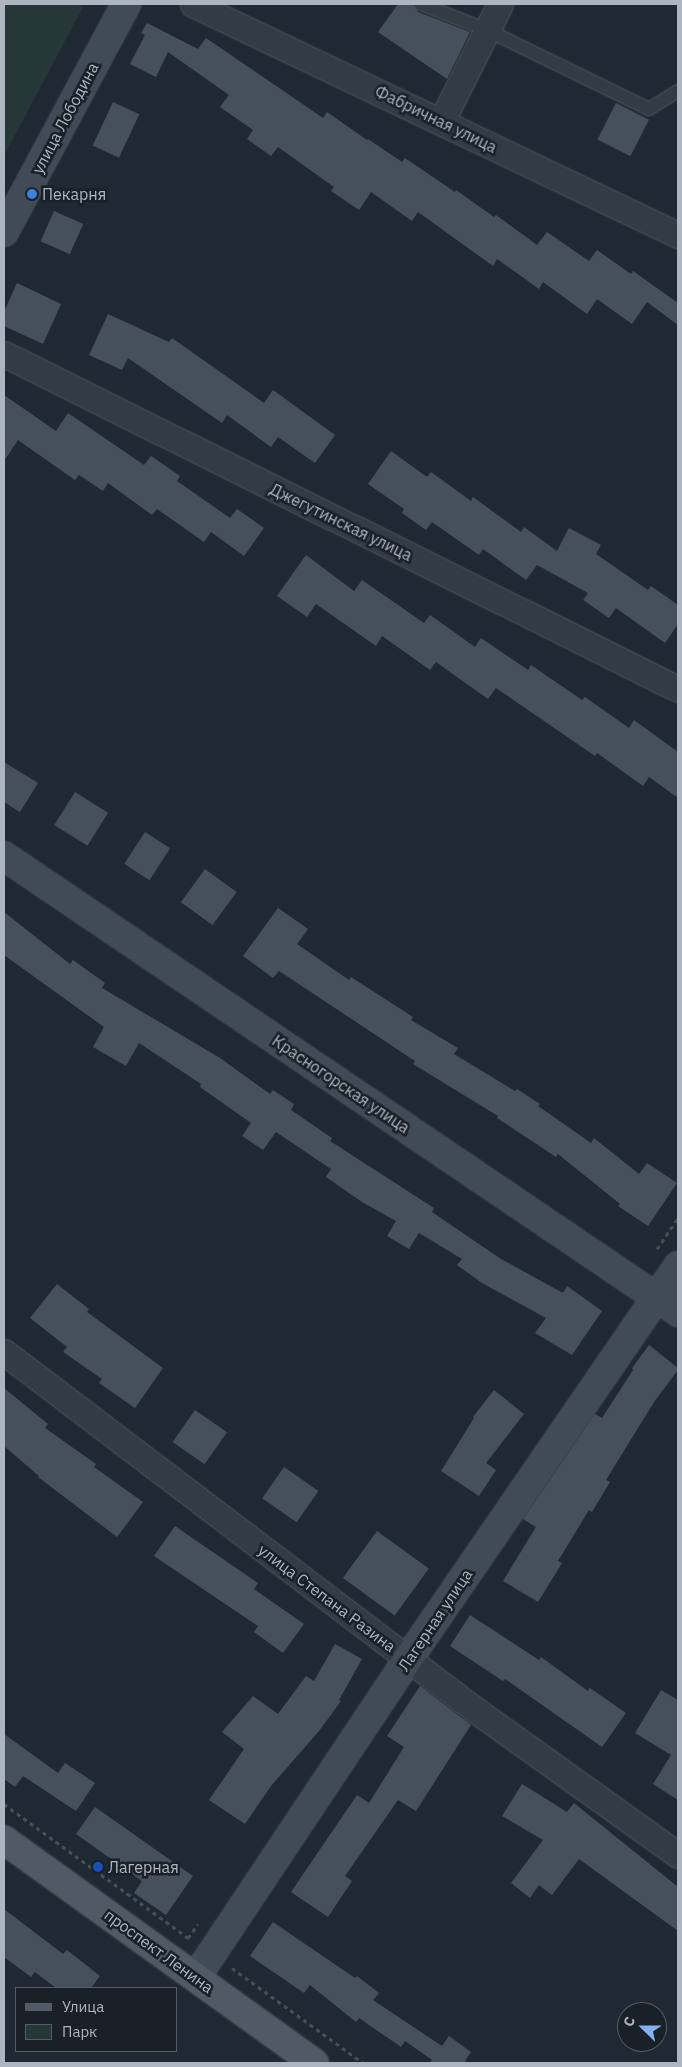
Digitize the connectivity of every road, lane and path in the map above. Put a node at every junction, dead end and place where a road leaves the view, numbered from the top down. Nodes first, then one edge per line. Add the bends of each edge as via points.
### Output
1 (126, 4) edge
2 (194, 4) edge
3 (421, 4) edge
4 (500, 4) edge
5 (487, 30) junction
6 (678, 91) edge
7 (441, 122) junction
8 (4, 232) edge
9 (678, 235) edge
10 (4, 354) edge
11 (678, 689) edge
12 (4, 856) edge
13 (678, 1266) edge
14 (668, 1305) edge
15 (4, 1352) edge
16 (408, 1659) junction
17 (4, 1804) edge
18 (4, 1840) edge
19 (678, 1856) edge
20 (188, 1938) dead end
21 (212, 1954) junction
22 (196, 1977) junction
23 (314, 2063) edge
24 (363, 2063) edge

1 - 8 street, улица Лободина
2 - 7 street, Фабричная улица
3 - 5 lane
4 - 5 street
5 - 6 lane via 649,109
5 - 7 street
7 - 9 street, Фабричная улица
10 - 11 street, Джегутинская улица
12 - 14 street, Красногорская улица
13 - 14 street, Лагерная улица
14 - 16 street, Лагерная улица
15 - 16 street, улица Степана Разина
16 - 19 street, улица Степана Разина
16 - 21 street, Лагерная улица
17 - 20 path
18 - 22 main road, проспект Ленина
21 - 22 street, Лагерная улица
21 - 24 path
22 - 23 main road, проспект Ленина

